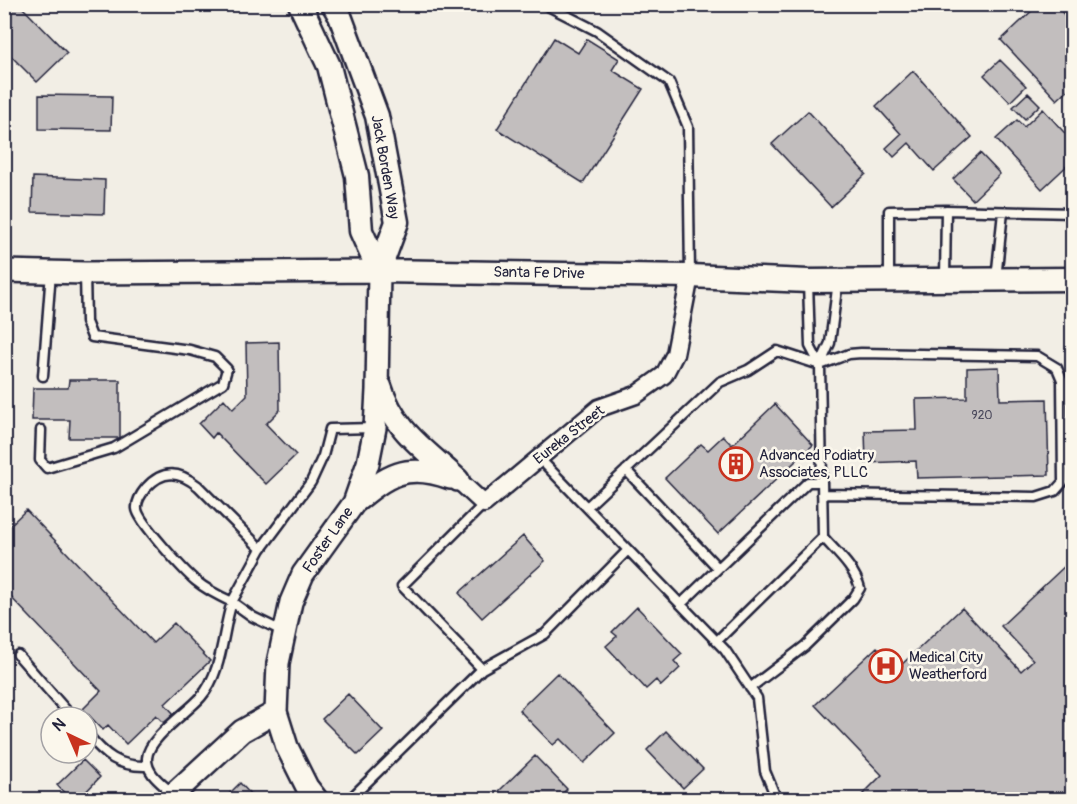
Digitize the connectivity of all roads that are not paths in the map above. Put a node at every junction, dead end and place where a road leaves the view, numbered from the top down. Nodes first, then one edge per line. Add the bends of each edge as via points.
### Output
1 (300, 4) edge
2 (333, 4) edge
3 (544, 4) edge
4 (946, 210) junction
5 (1003, 212) junction
6 (1072, 213) edge
7 (4, 271) edge
8 (379, 271) junction
9 (51, 272) junction
10 (85, 273) junction
11 (690, 276) junction
12 (996, 279) junction
13 (1072, 279) edge
14 (890, 280) junction
15 (945, 280) junction
16 (808, 281) junction
17 (838, 281) junction
18 (820, 365) junction
19 (377, 372) junction
20 (43, 376) dead end
21 (375, 428) junction
22 (41, 430) dead end
23 (539, 458) junction
24 (626, 470) junction
25 (458, 480) junction
26 (822, 482) junction
27 (822, 494) junction
28 (354, 503) junction
29 (484, 504) junction
30 (587, 507) junction
31 (823, 537) junction
32 (261, 549) junction
33 (628, 550) junction
34 (718, 568) junction
35 (232, 602) junction
36 (681, 604) junction
37 (285, 632) junction
38 (717, 641) junction
39 (18, 655) dead end
40 (482, 669) junction
41 (750, 688) junction
42 (62, 705) edge
43 (276, 712) junction
44 (99, 747) edge
45 (147, 766) junction
46 (170, 797) edge
47 (317, 800) edge
48 (349, 800) edge
49 (777, 800) edge

1 - 8 main road, Jack Borden Way via 329,66 357,176 361,231
2 - 8 main road, Jack Borden Way via 377,116 397,222
3 - 11 lane via 597,31 669,82 688,127
4 - 5 lane
4 - 14 lane via 889,211
4 - 15 lane
5 - 6 lane
5 - 12 lane
7 - 9 street, Santa Fe Drive
8 - 10 street, Santa Fe Drive
8 - 11 main road, Santa Fe Drive
8 - 19 street, Foster Lane
9 - 10 street, Santa Fe Drive
9 - 20 lane
10 - 22 lane via 86,322 92,337 190,350 215,357 227,369 223,383 114,448 47,468 40,460
11 - 16 main road, Santa Fe Drive
11 - 23 street, Eureka Street via 675,354 664,375 636,395 599,408
12 - 13 main road, Santa Fe Drive
12 - 15 main road, Santa Fe Drive
14 - 15 main road, Santa Fe Drive
14 - 17 main road, Santa Fe Drive
16 - 17 main road, Santa Fe Drive
16 - 18 lane via 810,346
17 - 18 lane via 830,343
18 - 24 lane via 777,351 720,382
18 - 26 lane
18 - 27 lane via 861,353 1037,356 1057,368 1062,380 1063,482 1055,490 1036,497
19 - 21 street, Foster Lane
19 - 25 street via 392,414 418,447
21 - 28 street, Foster Lane
21 - 32 lane via 330,429 310,482
23 - 29 street, Eureka Street
23 - 30 lane
24 - 30 lane
24 - 34 lane
25 - 28 street via 412,470 392,476
25 - 29 street
26 - 27 lane
26 - 34 lane via 808,482
27 - 31 lane
28 - 37 street, Foster Lane via 303,574 291,602
29 - 40 lane via 402,586
30 - 33 lane
31 - 38 lane
31 - 41 lane via 858,579 860,588 805,646
32 - 35 lane
32 - 35 lane via 186,477 160,475 140,495 137,510 144,523 195,580
33 - 36 lane
33 - 40 lane via 545,634
34 - 36 lane
35 - 37 lane
35 - 45 lane via 217,666 203,696 159,736 147,755
36 - 38 lane
37 - 43 street, Foster Lane via 278,663
38 - 41 lane
39 - 42 lane
40 - 48 lane
41 - 49 lane via 757,699 765,771
43 - 46 street via 242,731
43 - 47 street, Foster Lane via 287,747
44 - 45 lane via 122,764
45 - 46 lane

